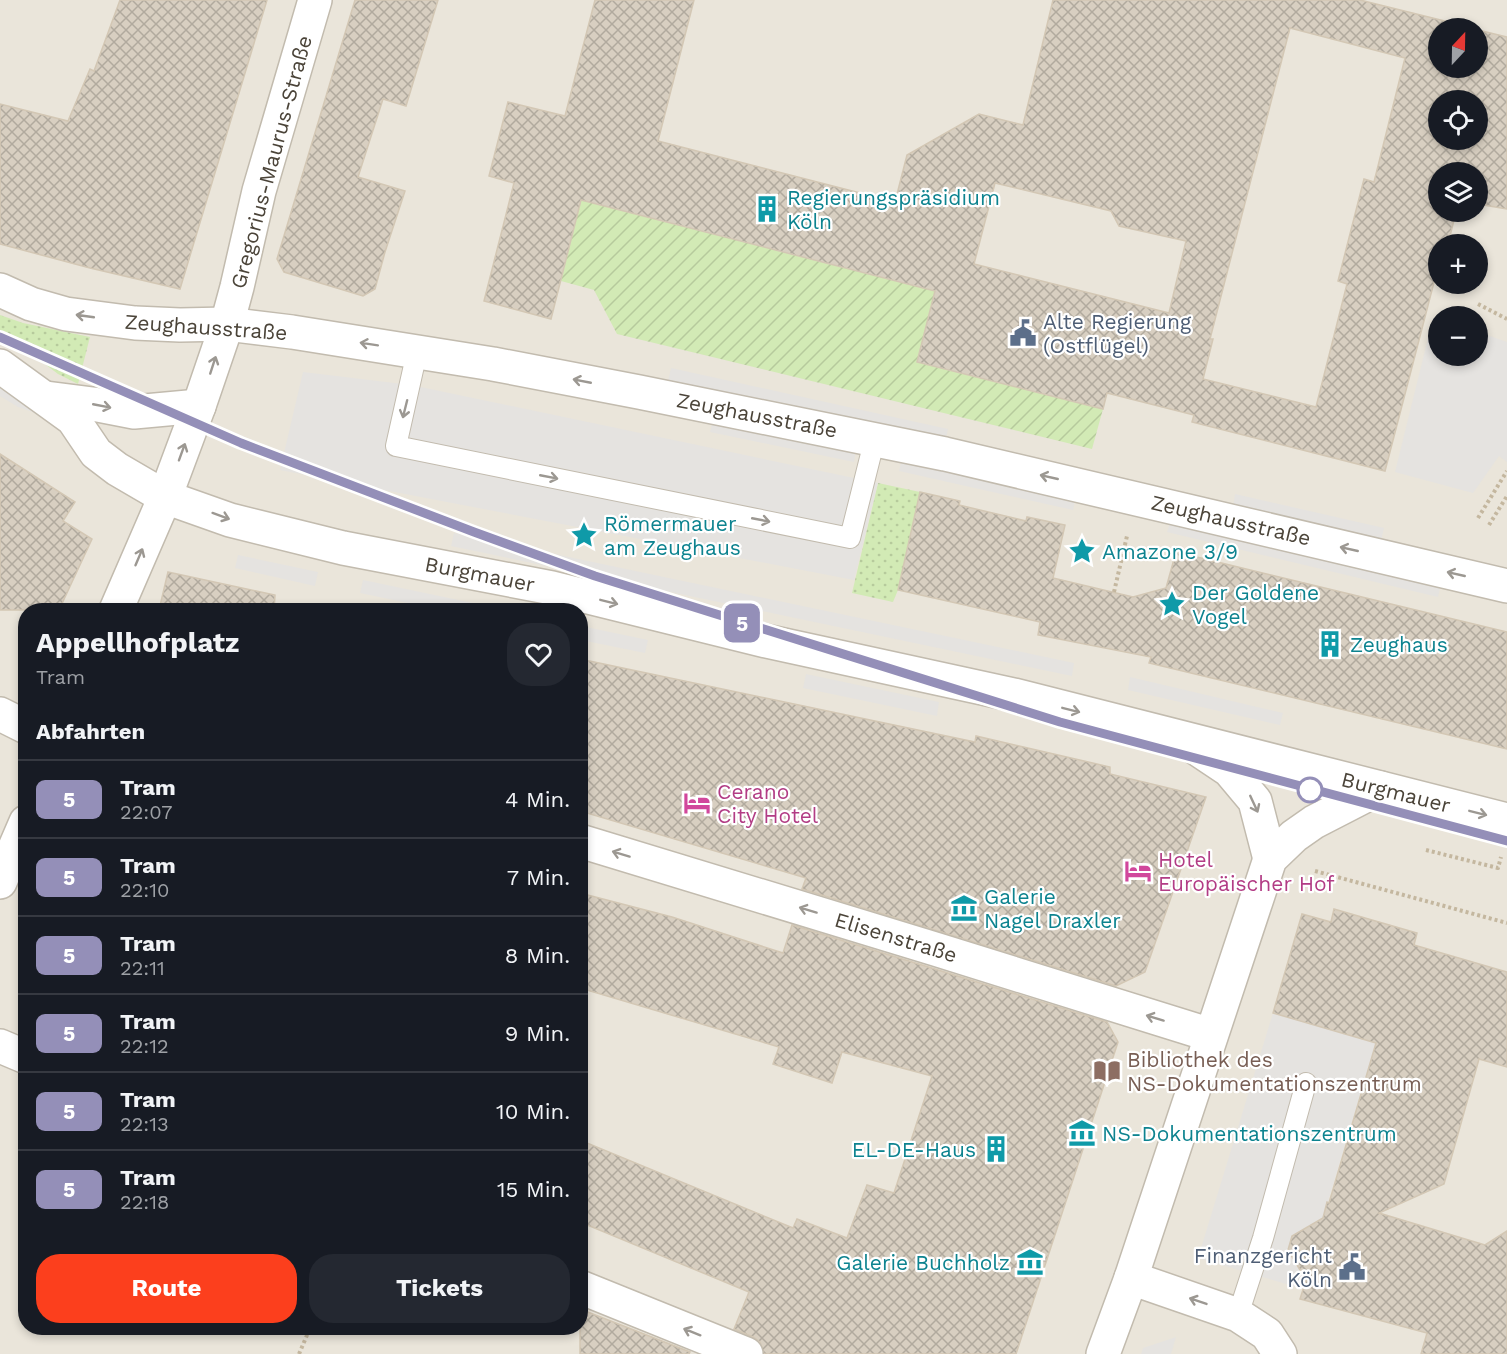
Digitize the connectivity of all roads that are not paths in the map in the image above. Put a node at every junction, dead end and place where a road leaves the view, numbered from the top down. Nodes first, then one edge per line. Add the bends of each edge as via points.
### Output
1 (315, 0) edge
2 (0, 290) edge
3 (226, 324) junction
4 (417, 352) junction
5 (0, 366) edge
6 (44, 398) junction
7 (199, 406) junction
8 (875, 438) junction
9 (165, 497) junction
10 (1507, 586) edge
11 (119, 603) edge
12 (0, 714) edge
13 (18, 723) edge
14 (1181, 737) junction
15 (1380, 788) junction
16 (1507, 820) edge
17 (18, 840) edge
18 (588, 843) edge
19 (1270, 859) junction
20 (0, 882) edge
21 (1211, 1035) junction
22 (0, 1046) edge
23 (18, 1054) edge
24 (1305, 1083) dead end
25 (1131, 1278) junction
26 (588, 1290) edge
27 (1238, 1316) junction
28 (746, 1354) edge
29 (1103, 1354) edge
30 (1280, 1354) edge

1 - 3 street, Gregorius-Maurus-Straße
3 -> 2 street, Zeughausstraße via 135,323 66,314
4 -> 3 street, Zeughausstraße
7 -> 3 street, Gregorius-Maurus-Straße
8 -> 4 street, Zeughausstraße
4 -> 8 lane via 396,446 850,538
5 - 6 street
6 -> 7 street via 134,412
6 - 9 street via 73,419 96,453
9 -> 7 street, Gregorius-Maurus-Straße
10 -> 8 street, Zeughausstraße
11 -> 9 street, Gregorius-Maurus-Straße
9 -> 14 street, Burgmauer via 230,520 343,548 552,588
12 - 13 street
14 - 15 street, Burgmauer
14 -> 19 street, Burgmauer via 1229,770 1255,801
15 -> 16 street, Burgmauer
15 - 19 street via 1314,822
17 - 20 street
21 -> 18 street, Elisenstraße
19 - 21 street
21 - 25 street
22 - 23 street
24 - 27 lane
27 -> 25 street
25 - 29 street
28 -> 26 street
27 - 30 street via 1267,1334

